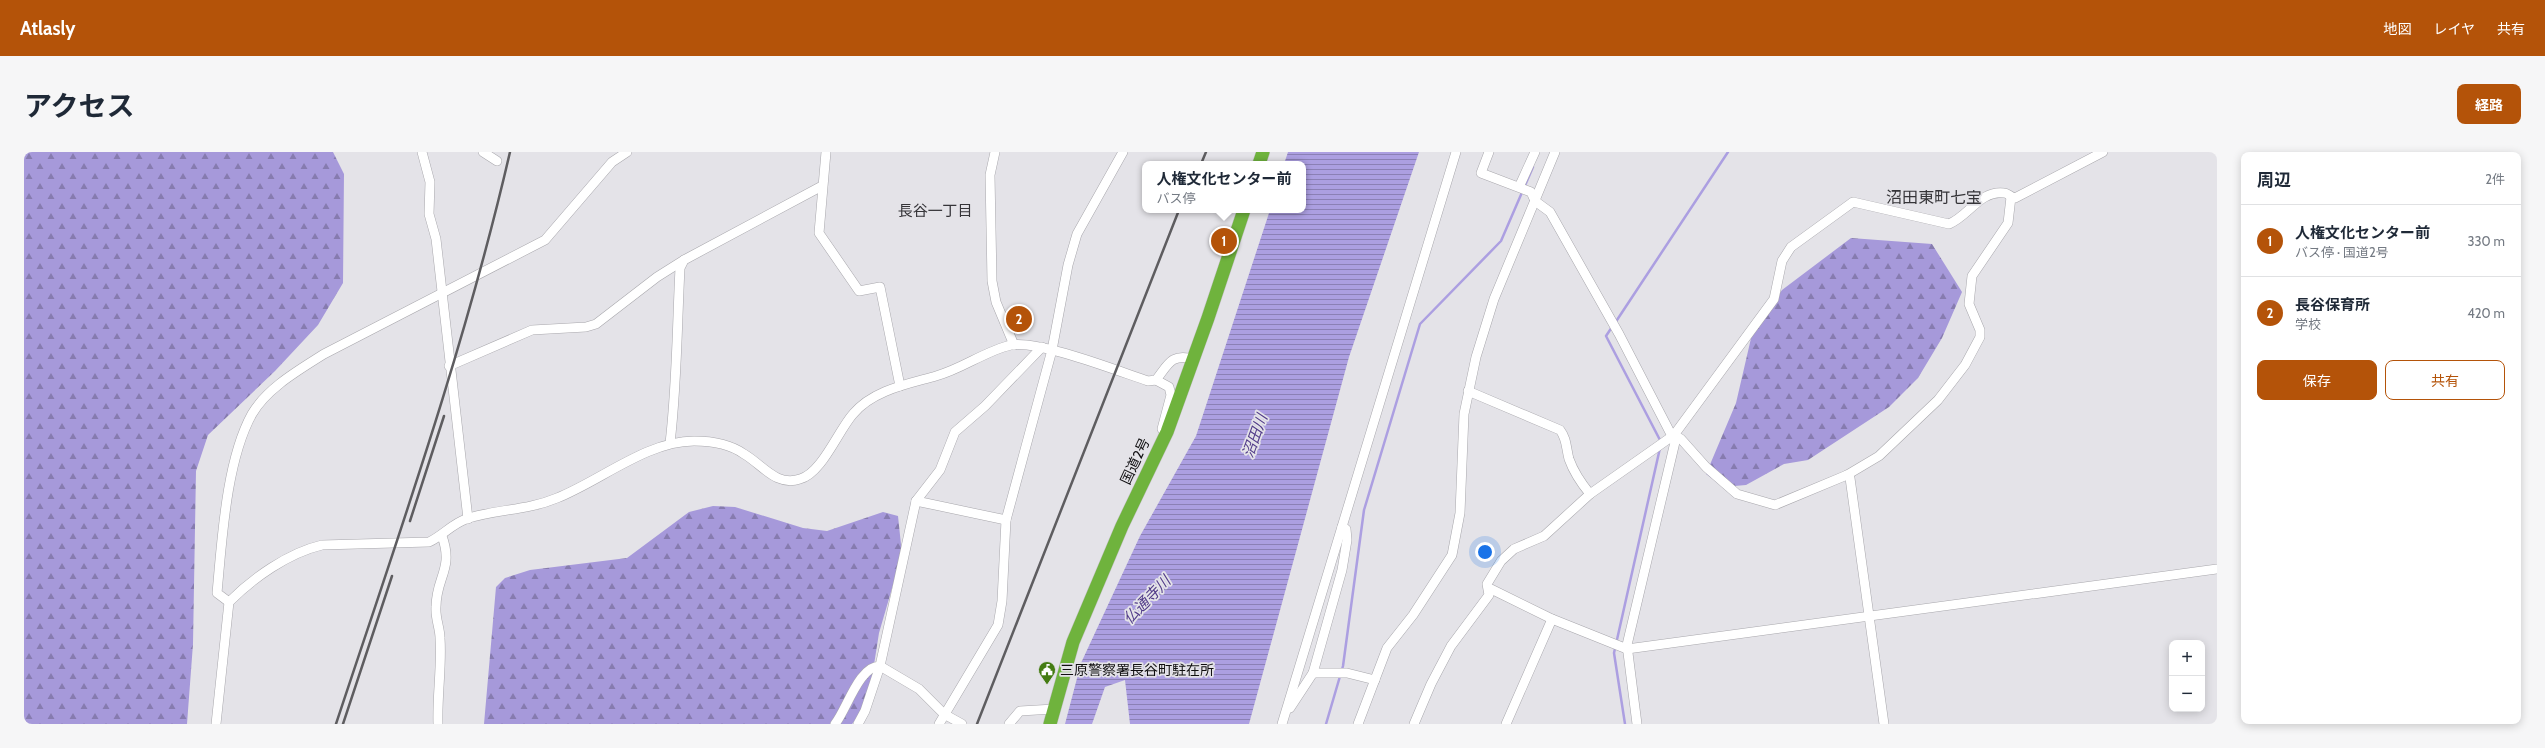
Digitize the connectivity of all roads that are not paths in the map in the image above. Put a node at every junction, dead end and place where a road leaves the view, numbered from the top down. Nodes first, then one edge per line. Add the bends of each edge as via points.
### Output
1 (422, 152) edge
2 (483, 152) edge
3 (627, 152) edge
4 (826, 152) edge
5 (995, 152) edge
6 (1123, 152) edge
7 (1456, 152) edge
8 (1489, 152) edge
9 (1535, 152) edge
10 (1555, 152) edge
11 (2103, 152) edge
12 (497, 161) dead end
13 (822, 186) junction
14 (1519, 187) junction
15 (2011, 197) junction
16 (1535, 201) junction
17 (1243, 213) edge
18 (684, 260) junction
19 (440, 294) junction
20 (1014, 345) junction
21 (1042, 347) junction
22 (1052, 350) junction
23 (1193, 359) junction
24 (449, 366) junction
25 (1156, 380) junction
26 (900, 386) junction
27 (1468, 392) junction
28 (1674, 435) junction
29 (670, 443) junction
30 (1154, 459) junction
31 (1847, 475) junction
32 (1590, 494) junction
33 (916, 501) junction
34 (468, 519) junction
35 (1006, 520) junction
36 (1342, 528) junction
37 (442, 536) junction
38 (2217, 569) edge
39 (1489, 588) junction
40 (229, 602) junction
41 (1870, 617) junction
42 (1552, 619) junction
43 (1625, 649) junction
44 (880, 666) junction
45 (1312, 673) junction
46 (1375, 680) junction
47 (1054, 709) junction
48 (1287, 709) junction
49 (944, 714) junction
50 (216, 724) edge
51 (438, 724) edge
52 (835, 724) edge
53 (858, 724) edge
54 (939, 724) edge
55 (962, 724) edge
56 (1009, 724) edge
57 (1050, 724) edge
58 (1282, 724) edge
59 (1358, 724) edge
60 (1414, 724) edge
61 (1506, 724) edge
62 (1637, 724) edge
63 (1884, 724) edge

1 - 19 street via 430,182 429,214 436,238
2 - 12 street
3 - 19 street via 612,162 545,240
4 - 13 street
5 - 20 street via 990,175 992,281 996,302
6 - 22 street via 1077,234 1068,265
7 - 36 street
8 - 14 street via 1482,173
9 - 14 street
10 - 16 street
11 - 15 street via 2015,198
13 - 18 street
13 - 26 street via 819,233 859,291 880,287
14 - 16 street via 1531,192
15 - 28 street via 2006,193 1985,195 1960,219 1949,224 1854,202 1791,247 1782,261 1774,299
15 - 31 street via 2008,223 1972,276 1969,304 1980,330 1980,337 1965,365 1938,400 1879,456
16 - 27 street via 1494,299
16 - 28 street via 1550,212
17 - 23 highway, 国道2号
18 - 24 street via 657,277 596,324 586,327 532,330
18 - 29 street via 680,268 676,345 677,385
19 - 24 street
19 - 40 street via 300,369 264,399 253,414 243,434 224,527 216,593
20 - 21 street
20 - 26 street via 994,350 946,373
21 - 22 street
21 - 33 street via 985,406 955,432 940,470
22 - 25 street via 1148,381
22 - 35 street
23 - 25 street via 1182,356 1172,359
23 - 30 highway, 国道2号 via 1167,432
24 - 34 street
25 - 30 street via 1169,387 1171,395 1163,426 1150,456
26 - 29 street via 866,401 852,414 814,470 802,479 784,481 744,453 727,445 693,441
27 - 32 street via 1560,430 1565,437 1569,458 1577,477
27 - 46 street via 1464,414 1460,513 1452,555 1413,615 1387,648
28 - 31 street via 1736,494 1775,505
28 - 32 street
28 - 43 street via 1675,442
29 - 34 street via 546,503
30 - 47 highway, 国道2号 via 1073,642
31 - 41 street via 1850,478
32 - 39 street via 1544,536 1514,549 1501,561 1487,584
33 - 35 street
33 - 44 street
34 - 37 street via 456,524
35 - 49 street via 1002,601 998,625
36 - 45 street via 1346,529 1347,540 1342,570
36 - 48 street
37 - 40 street via 429,542 322,545 307,549 296,553 241,590
37 - 51 street via 448,552 437,590 435,609 440,638
38 - 41 street
39 - 42 street
39 - 60 street via 1490,595 1451,646
40 - 50 street via 225,620
41 - 43 street
41 - 63 street
42 - 43 street
42 - 61 street
43 - 62 street
44 - 49 street via 919,689
44 - 52 street via 876,666 861,677
44 - 53 street
45 - 46 street via 1347,673
45 - 48 street via 1291,707
46 - 59 street
47 - 56 street via 1020,711
47 - 57 highway, 国道2号
48 - 58 street
49 - 54 street
49 - 55 street

